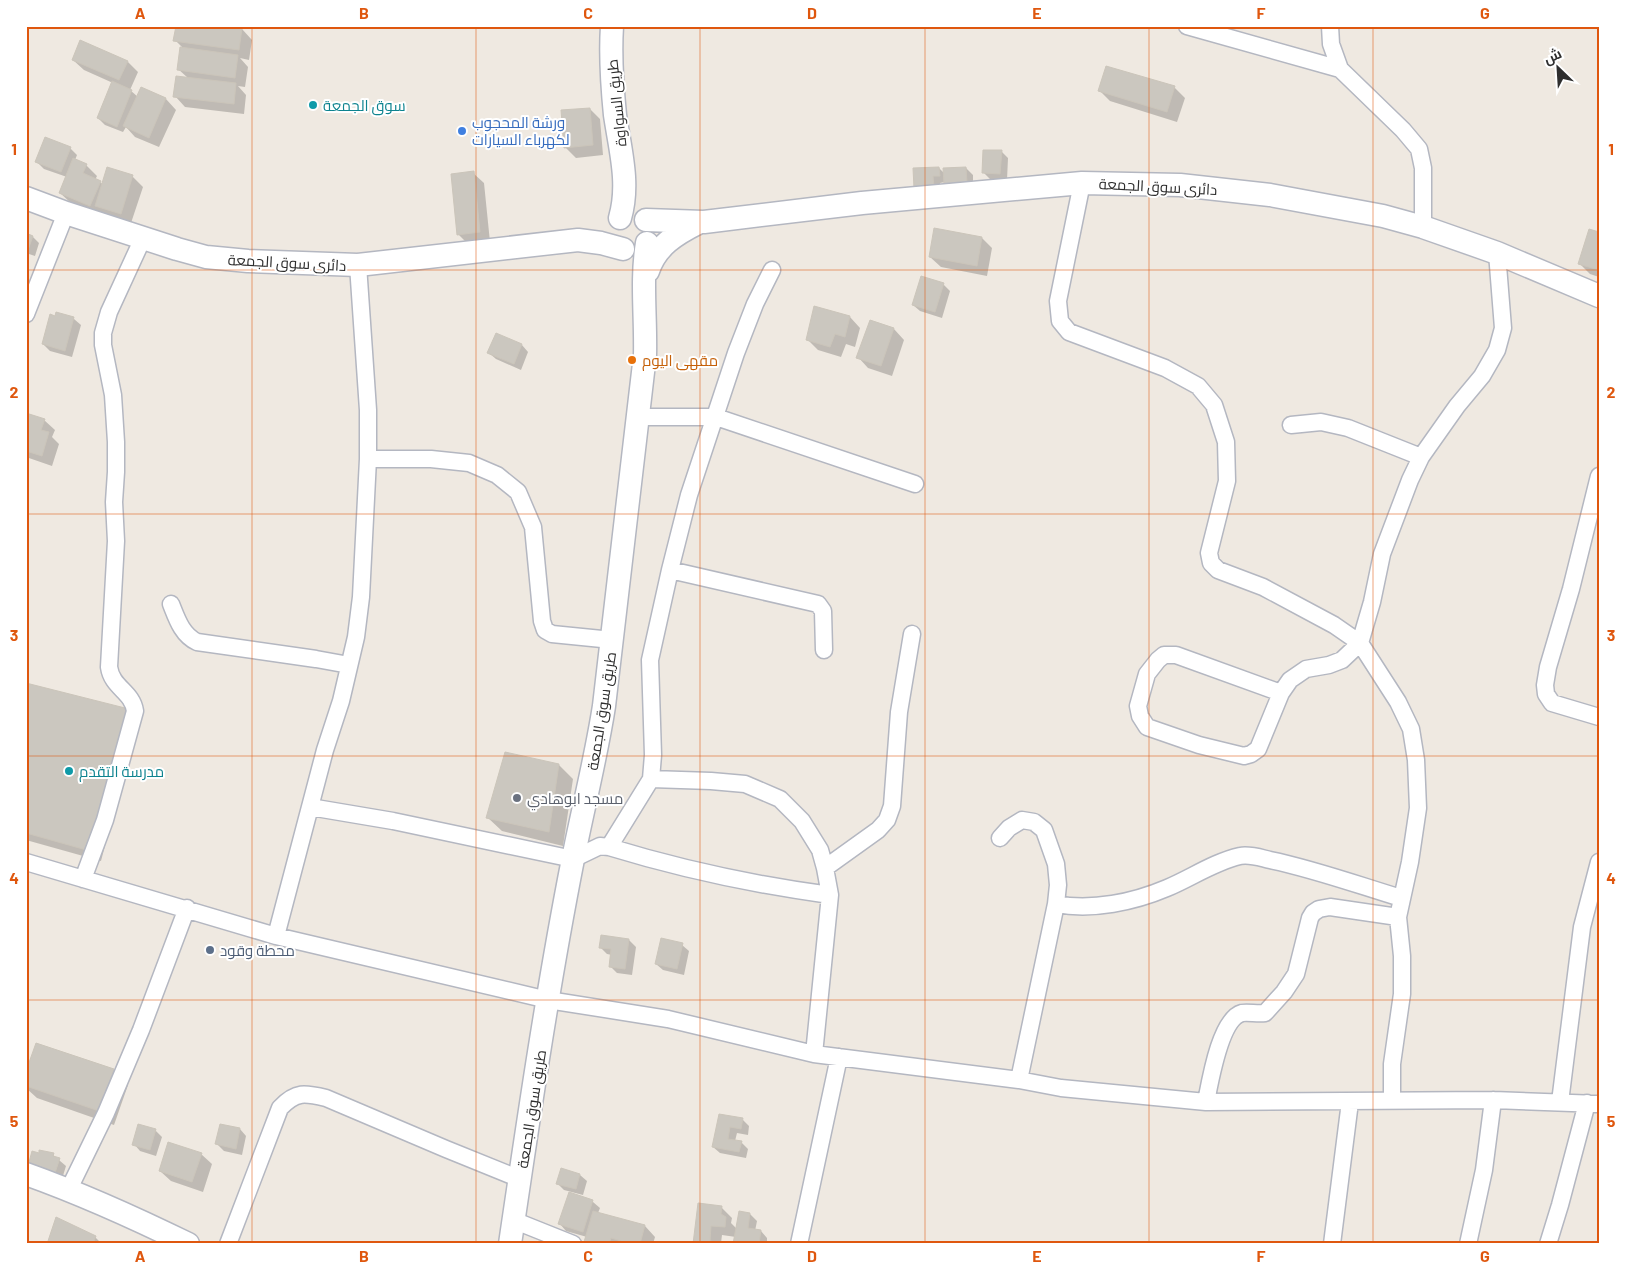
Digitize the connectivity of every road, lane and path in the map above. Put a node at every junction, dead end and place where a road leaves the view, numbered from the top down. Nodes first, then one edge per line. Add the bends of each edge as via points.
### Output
1 (612, 26) edge
2 (1187, 26) edge
3 (1330, 26) edge
4 (1340, 69) junction
5 (1082, 183) junction
6 (626, 184) junction
7 (26, 198) edge
8 (66, 213) junction
9 (694, 222) junction
10 (1423, 227) junction
11 (634, 232) junction
12 (143, 238) junction
13 (1497, 253) junction
14 (358, 265) junction
15 (772, 270) dead end
16 (644, 288) junction
17 (1599, 296) edge
18 (26, 314) edge
19 (638, 417) junction
20 (716, 418) junction
21 (1291, 425) dead end
22 (1421, 457) junction
23 (368, 459) junction
24 (1599, 476) edge
25 (915, 484) dead end
26 (670, 570) junction
27 (171, 604) dead end
28 (912, 634) dead end
29 (612, 640) junction
30 (1360, 643) junction
31 (824, 650) dead end
32 (349, 666) junction
33 (1281, 693) junction
34 (1599, 717) edge
35 (651, 779) junction
36 (310, 807) junction
37 (1000, 838) dead end
38 (609, 847) junction
39 (573, 859) junction
40 (26, 862) edge
41 (1599, 862) edge
42 (825, 868) junction
43 (83, 879) junction
44 (830, 895) junction
45 (1401, 898) junction
46 (1056, 904) junction
47 (187, 908) junction
48 (1398, 917) junction
49 (276, 936) junction
50 (548, 1000) junction
51 (814, 1054) junction
52 (839, 1057) junction
53 (1018, 1080) junction
54 (1392, 1100) junction
55 (1493, 1100) junction
56 (1206, 1102) junction
57 (1350, 1102) junction
58 (1560, 1102) junction
59 (1593, 1104) edge
60 (26, 1174) edge
61 (520, 1179) junction
62 (69, 1189) junction
63 (513, 1220) junction
64 (188, 1244) edge
65 (228, 1244) edge
66 (510, 1244) edge
67 (573, 1244) edge
68 (799, 1244) edge
69 (1332, 1244) edge
70 (1468, 1244) edge
71 (1548, 1244) edge

1 - 6 main road, طريق السواوة via 612,88
2 - 4 street
3 - 4 street via 1331,44
4 - 10 street via 1419,149 1423,168
5 - 9 main road, دائرى سوق الجمعة via 862,202
5 - 10 main road, دائرى سوق الجمعة via 1180,185 1270,195 1383,216
5 - 30 street via 1058,301 1060,321 1069,332 1165,368 1198,386 1214,405 1226,442 1227,481 1209,553 1211,563 1218,570 1263,587 1334,625
6 - 9 main road via 657,212
6 - 11 main road, طريق السواوة via 624,200
7 - 8 main road, دائرى سوق الجمعة
8 - 12 main road, دائرى سوق الجمعة
8 - 18 street
9 - 11 main road, دائرى سوق الجمعة
9 - 16 main road via 662,247 649,268
10 - 13 main road, دائرى سوق الجمعة
11 - 14 main road, دائرى سوق الجمعة
11 - 16 main road
12 - 14 main road, دائرى سوق الجمعة via 206,257
12 - 43 street via 103,333 113,395 116,442 116,540 109,666 112,679 130,698 135,711 104,820
13 - 17 main road, دائرى سوق الجمعة
13 - 22 street via 1502,328 1498,350
14 - 23 street via 368,410
15 - 20 street via 749,320
16 - 19 main road, طريق سوق الجمعة via 645,355
19 - 20 street
19 - 29 main road, طريق سوق الجمعة
20 - 25 street
20 - 26 street via 689,495
21 - 22 street via 1321,422 1348,428
22 - 30 street via 1382,554
23 - 29 street via 469,463 497,475 518,492 533,527 545,630 552,634
23 - 32 street via 361,597
24 - 34 street via 1545,685 1552,703
26 - 31 street via 818,604 824,611
26 - 35 street via 650,660
27 - 32 street via 182,629 197,642
28 - 42 street via 899,712 890,813 878,830
29 - 39 main road, طريق سوق الجمعة via 597,747
30 - 33 street via 1342,660 1306,669 1290,680
30 - 45 street via 1398,702 1411,729 1416,760 1418,808
32 - 36 street
33 - 33 street via 1176,655 1164,655 1147,674 1138,706 1147,726 1199,745 1244,756 1258,749
35 - 38 street
35 - 42 street via 745,784 780,799 802,821 820,850
36 - 39 street
36 - 49 street
37 - 46 street via 1022,820 1034,822 1044,830 1056,864
38 - 39 street via 600,846
38 - 44 street via 684,867
39 - 50 main road, طريق سوق الجمعة
40 - 43 street
41 - 58 street via 1582,928
42 - 44 street
43 - 47 street
44 - 51 street
45 - 46 street via 1288,864 1242,856 1139,898 1089,907
45 - 48 street
46 - 53 street
47 - 49 street
47 - 62 street via 141,1030
48 - 54 street via 1402,994 1392,1064
48 - 56 street via 1330,907 1313,913 1296,974 1284,992 1265,1013 1243,1013 1235,1017 1226,1030 1213,1067
49 - 50 street
50 - 51 street via 668,1019
50 - 61 main road, طريق سوق الجمعة
51 - 52 street
52 - 53 street
52 - 68 street
53 - 56 street via 1061,1088
54 - 55 street
54 - 57 street
55 - 58 street
55 - 70 street via 1484,1170
56 - 57 street
57 - 69 street
58 - 59 street
59 - 71 street
60 - 62 main road
61 - 63 main road, طريق سوق الجمعة
61 - 65 street via 326,1098 297,1095 280,1108
62 - 64 main road
63 - 66 main road, طريق سوق الجمعة
63 - 67 street

